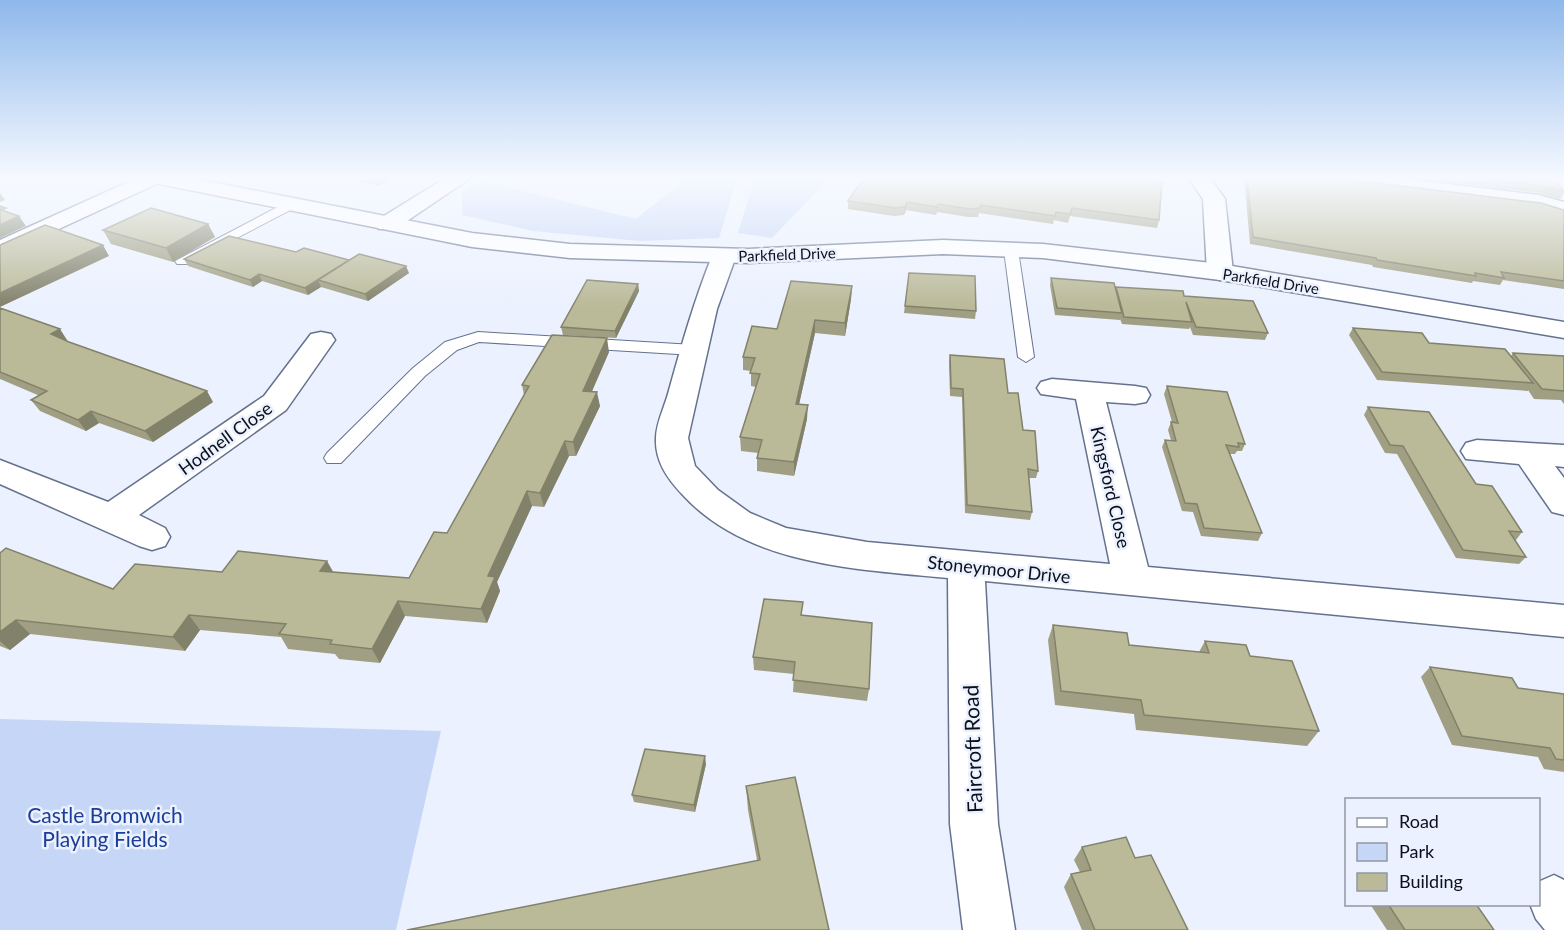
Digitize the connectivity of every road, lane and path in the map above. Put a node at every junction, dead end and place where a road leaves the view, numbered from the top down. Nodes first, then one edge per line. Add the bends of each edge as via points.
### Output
1 (62, 220) edge
2 (260, 220) edge
3 (370, 220) edge
4 (393, 220) edge
5 (1216, 220) edge
6 (387, 224) junction
7 (0, 249) edge
8 (1011, 250) junction
9 (724, 256) junction
10 (182, 261) edge
11 (1220, 272) junction
12 (1564, 330) edge
13 (321, 340) dead end
14 (694, 350) junction
15 (1026, 357) dead end
16 (1052, 388) dead end
17 (1089, 392) junction
18 (1134, 395) dead end
19 (1477, 451) dead end
20 (1529, 455) junction
21 (1564, 456) edge
22 (334, 458) dead end
23 (2, 474) edge
24 (1564, 502) edge
25 (111, 517) junction
26 (152, 537) dead end
27 (966, 567) junction
28 (1133, 582) junction
29 (1564, 621) edge
30 (989, 930) edge

1 - 7 street
2 - 10 lane
3 - 6 street, Parkfield Drive
4 - 6 street
5 - 11 street
6 - 9 street, Parkfield Drive via 472,240 570,251
8 - 9 street, Parkfield Drive via 943,247
8 - 11 street, Parkfield Drive
8 - 15 lane
9 - 14 street, Stoneymoor Drive
11 - 12 street, Parkfield Drive
13 - 25 street, Hodnell Close via 275,403
14 - 22 lane via 478,337 451,346 419,372
14 - 27 street, Stoneymoor Drive via 672,438 679,470 706,499 738,522 780,540 867,556
16 - 17 street
17 - 18 street
17 - 28 street, Kingsford Close
19 - 20 street
20 - 21 street
20 - 24 street
23 - 25 street
25 - 26 street
27 - 28 street, Stoneymoor Drive
27 - 30 street, Faircroft Road via 974,824
28 - 29 street, Stoneymoor Drive

